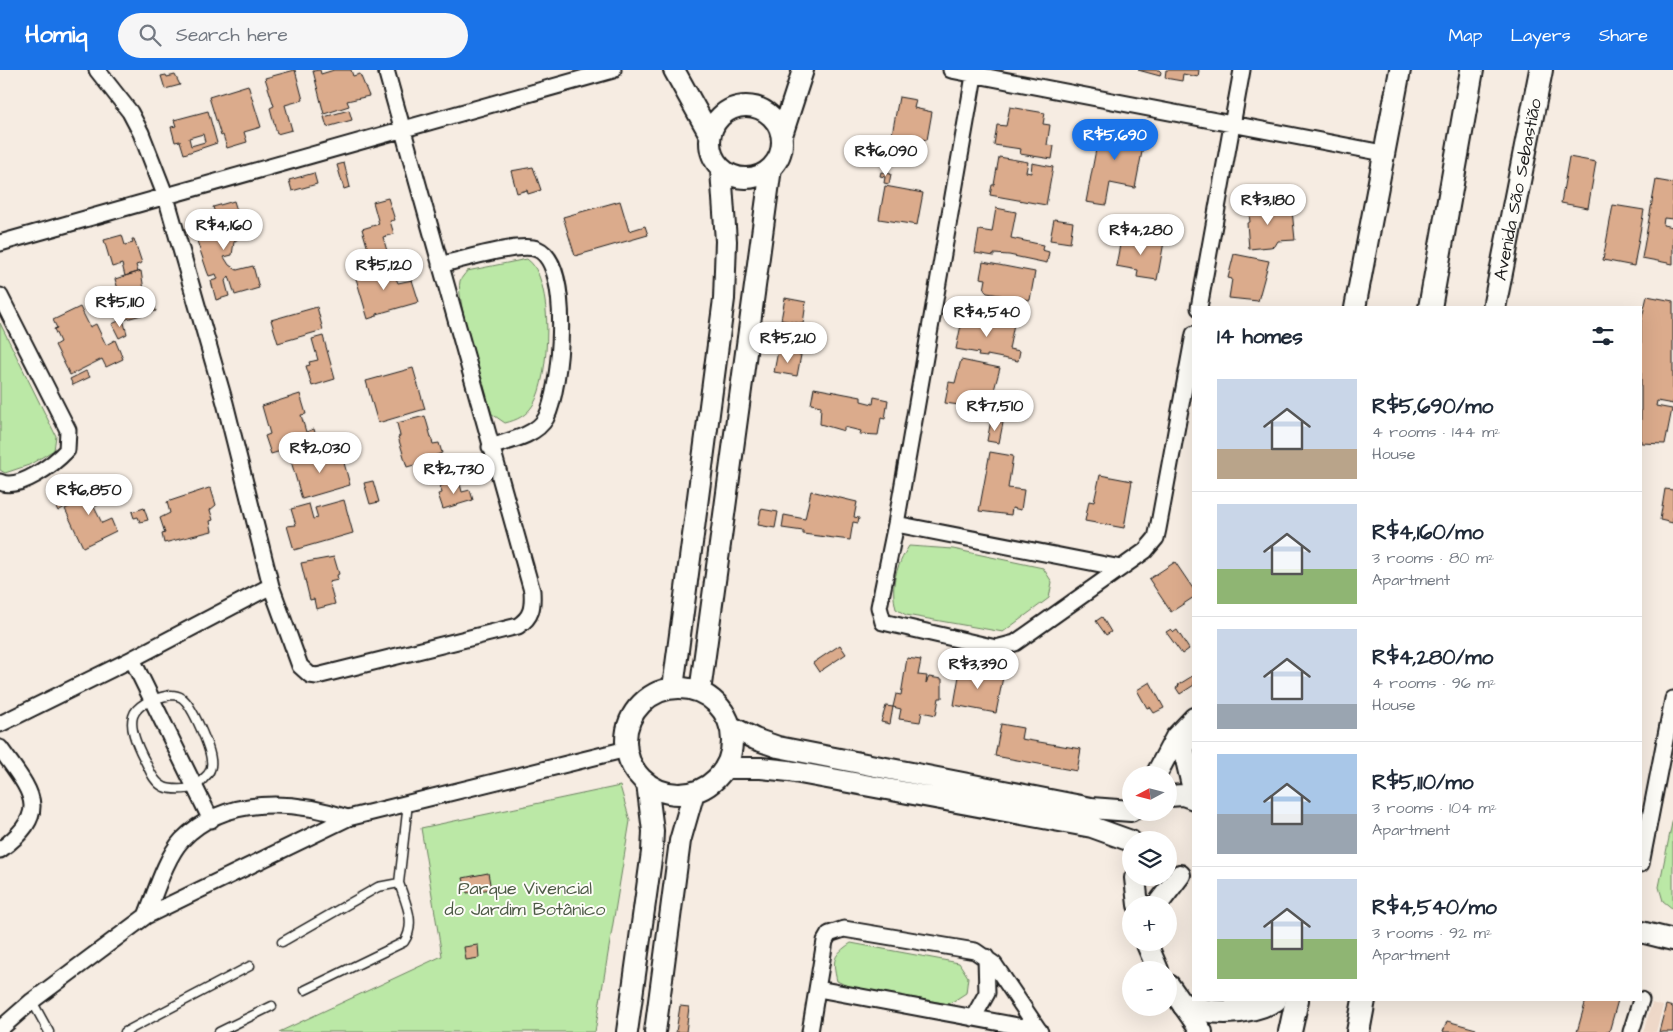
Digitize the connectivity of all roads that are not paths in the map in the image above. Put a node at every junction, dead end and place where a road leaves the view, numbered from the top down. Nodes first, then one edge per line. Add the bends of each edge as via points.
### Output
1 (97, 70) edge
2 (386, 70) edge
3 (613, 70) edge
4 (674, 70) edge
5 (803, 70) edge
6 (951, 70) edge
7 (1242, 70) edge
8 (1400, 70) edge
9 (1472, 70) edge
10 (1541, 70) edge
11 (975, 72) edge
12 (1232, 125) junction
13 (403, 129) junction
14 (710, 135) junction
15 (782, 135) junction
16 (1383, 153) junction
17 (771, 168) junction
18 (722, 170) junction
19 (166, 197) junction
20 (0, 242) edge
21 (440, 265) junction
22 (0, 296) edge
23 (1199, 306) edge
24 (1355, 306) edge
25 (1430, 306) edge
26 (1494, 306) edge
27 (1192, 345) edge
28 (490, 447) junction
29 (0, 482) edge
30 (896, 524) junction
31 (1121, 568) junction
32 (271, 586) junction
33 (132, 660) junction
34 (673, 688) junction
35 (700, 692) junction
36 (152, 698) junction
37 (1673, 699) edge
38 (1190, 722) edge
39 (0, 724) edge
40 (730, 726) junction
41 (0, 748) edge
42 (627, 749) junction
43 (1161, 766) edge
44 (725, 768) junction
45 (646, 782) junction
46 (1192, 786) edge
47 (195, 787) junction
48 (694, 792) junction
49 (1178, 796) edge
50 (1192, 798) edge
51 (408, 803) junction
52 (1122, 810) edge
53 (348, 818) junction
54 (211, 820) junction
55 (1122, 839) edge
56 (0, 850) edge
57 (1642, 859) edge
58 (1181, 873) edge
59 (399, 883) junction
60 (1164, 896) edge
61 (146, 916) junction
62 (1642, 932) edge
63 (1673, 940) edge
64 (282, 942) dead end
65 (986, 958) junction
66 (250, 966) dead end
67 (818, 988) junction
68 (305, 990) dead end
69 (1177, 996) edge
70 (32, 1001) junction
71 (1272, 1001) edge
72 (1296, 1001) edge
73 (1641, 1001) edge
74 (1366, 1002) edge
75 (1184, 1005) junction
76 (272, 1006) dead end
77 (973, 1018) junction
78 (0, 1029) edge
79 (1040, 1031) edge
80 (49, 1032) edge
81 (126, 1032) edge
82 (219, 1032) edge
83 (627, 1032) edge
84 (655, 1032) edge
85 (810, 1032) edge
86 (1202, 1032) edge
87 (1290, 1032) edge
88 (1358, 1032) edge
89 (1631, 1032) edge

1 - 19 street via 142,133
2 - 13 street
3 - 13 street
4 - 14 street
5 - 15 street
6 - 11 street
7 - 12 street
8 - 16 street
9 - 25 main road
10 - 26 main road, Avenida São Sebastião
11 - 12 street
11 - 30 street
12 - 16 street
12 - 23 street
13 - 19 street
13 - 21 street
14 - 15 street via 715,121 725,111 753,106 776,122
14 - 18 street via 714,160
15 - 17 street via 778,159
16 - 24 street
17 - 18 street via 760,176 746,179
17 - 35 street
18 - 34 street via 726,241 724,298
19 - 20 street
19 - 32 street via 225,403
21 - 28 street
21 - 28 street via 526,247 536,248 545,254 551,265 562,308 561,354 552,402 546,418 538,427
22 - 29 street via 68,430 69,440 68,450 47,468 11,485
27 - 31 street via 1156,538 1145,551
28 - 32 street via 532,591 531,613 526,621 518,626 327,675 310,675 300,666
30 - 31 street
30 - 31 street via 879,607 883,622 996,648 1015,644
32 - 33 street
33 - 36 street
33 - 39 street
34 - 35 street
34 - 42 street via 643,702 632,716 627,732
35 - 40 street via 713,700
36 - 47 street
36 - 47 lane via 171,695 181,697 188,704 212,761 209,774
36 - 47 lane via 132,717 131,730 135,741 154,778 163,787
37 - 57 street
38 - 43 street via 1176,737
38 - 46 street via 1184,752
40 - 44 street via 732,740
40 - 52 street via 778,747 1091,808
41 - 56 street via 30,790 32,808 29,823 16,839
42 - 45 street via 634,768
42 - 51 street
44 - 48 street via 712,783
44 - 55 street via 798,772 1092,827
45 - 48 street via 661,791
45 - 83 street via 653,831 652,852
47 - 54 street
48 - 84 street via 680,841
49 - 50 street
51 - 53 street
51 - 59 lane
53 - 54 street via 327,810 273,804 234,810
53 - 61 street
54 - 61 street via 193,831 176,849
58 - 60 street
59 - 64 lane via 378,887
59 - 68 lane via 410,918 404,942
61 - 70 street
62 - 63 street
65 - 67 street via 975,951 836,930 825,941
65 - 77 street via 987,993
65 - 79 street via 994,964
66 - 81 lane
67 - 77 street
67 - 85 street
69 - 75 street
70 - 78 street
70 - 80 lane
71 - 75 main road via 1248,1010 1222,1012
72 - 87 main road
73 - 89 street
74 - 88 main road
75 - 86 street
76 - 82 lane
77 - 79 street

